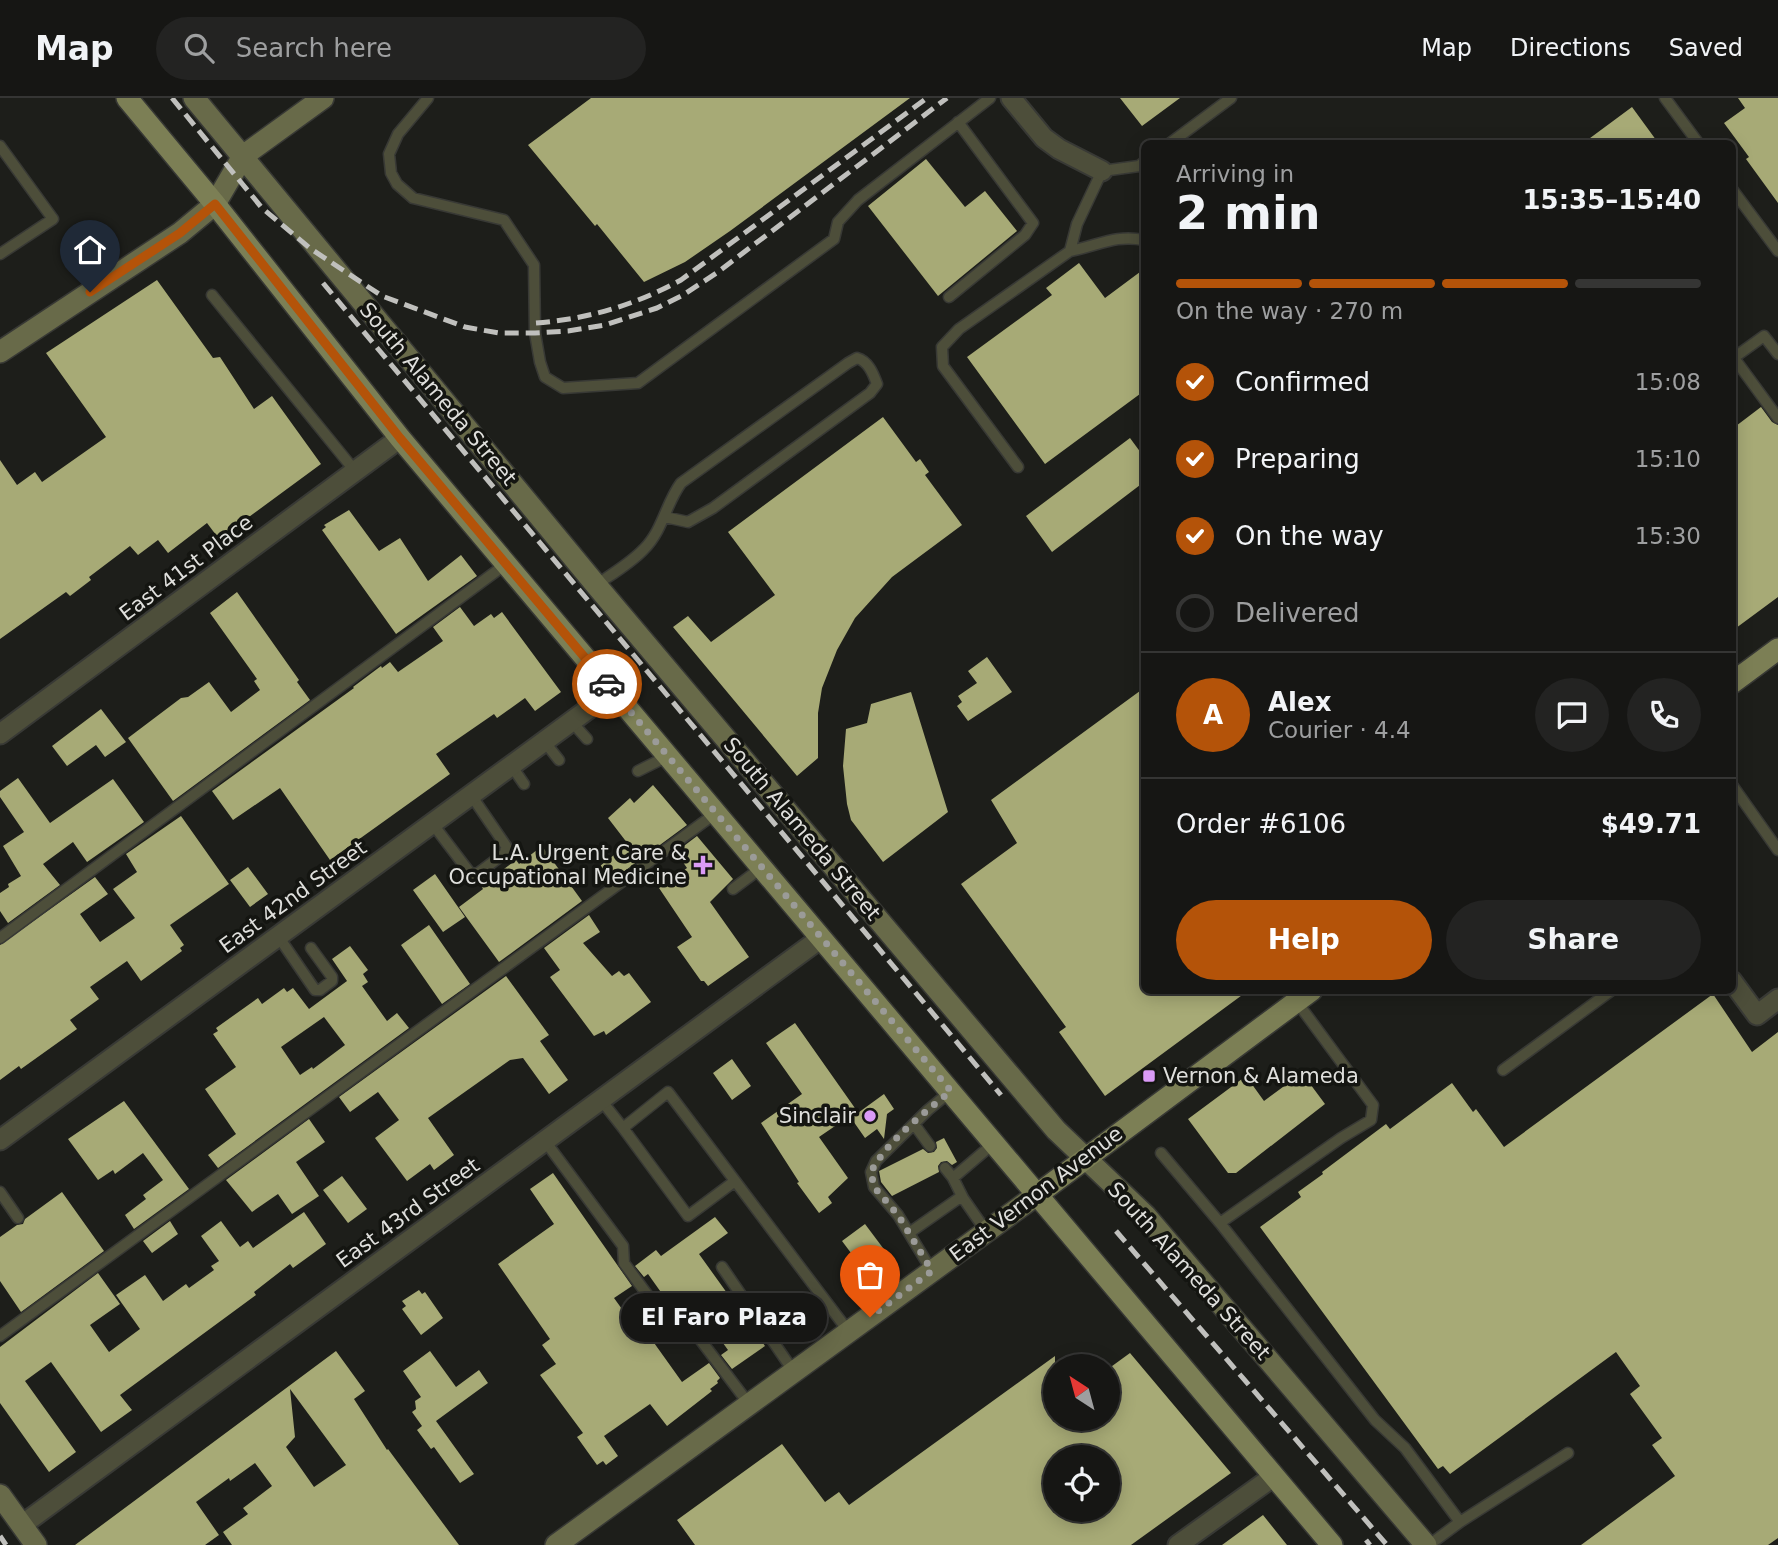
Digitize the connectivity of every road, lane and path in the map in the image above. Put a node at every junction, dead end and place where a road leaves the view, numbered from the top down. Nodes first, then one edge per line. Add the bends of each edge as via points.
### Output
1 (127, 98) edge
2 (194, 98) edge
3 (323, 98) edge
4 (428, 98) edge
5 (989, 98) edge
6 (1011, 98) edge
7 (1231, 98) edge
8 (1665, 98) edge
9 (958, 122) junction
10 (1174, 140) edge
11 (1696, 140) edge
12 (0, 146) edge
13 (243, 156) junction
14 (1141, 164) edge
15 (1102, 171) junction
16 (1736, 194) edge
17 (215, 204) junction
18 (1141, 240) edge
19 (1070, 251) junction
20 (1778, 251) edge
21 (0, 254) edge
22 (212, 295) dead end
23 (949, 297) dead end
24 (0, 352) edge
25 (1778, 354) edge
26 (1736, 357) edge
27 (1736, 363) edge
28 (1778, 418) edge
29 (400, 438) junction
30 (1018, 467) dead end
31 (355, 471) junction
32 (665, 517) junction
33 (506, 564) junction
34 (596, 585) junction
35 (1778, 649) edge
36 (1736, 680) edge
37 (613, 691) junction
38 (571, 720) junction
39 (0, 734) edge
40 (586, 739) dead end
41 (544, 741) junction
42 (668, 756) junction
43 (559, 760) dead end
44 (510, 765) junction
45 (638, 771) dead end
46 (524, 784) dead end
47 (1736, 791) edge
48 (471, 794) junction
49 (716, 813) junction
50 (432, 823) junction
51 (1778, 850) edge
52 (762, 867) junction
53 (733, 890) dead end
54 (278, 936) junction
55 (0, 938) edge
56 (821, 938) junction
57 (311, 948) dead end
58 (1736, 986) edge
59 (1607, 994) edge
60 (1305, 996) edge
61 (1778, 999) edge
62 (1503, 1070) dead end
63 (951, 1091) junction
64 (601, 1100) junction
65 (914, 1124) junction
66 (623, 1128) junction
67 (0, 1140) edge
68 (545, 1141) junction
69 (994, 1143) junction
70 (930, 1146) dead end
71 (1161, 1153) dead end
72 (1085, 1158) junction
73 (945, 1168) dead end
74 (953, 1178) junction
75 (735, 1181) junction
76 (0, 1192) edge
77 (1038, 1194) junction
78 (962, 1196) junction
79 (18, 1218) dead end
80 (1220, 1223) junction
81 (986, 1231) junction
82 (909, 1233) junction
83 (722, 1267) dead end
84 (932, 1271) junction
85 (849, 1332) junction
86 (0, 1336) edge
87 (794, 1372) junction
88 (749, 1405) junction
89 (1568, 1453) dead end
90 (1274, 1476) junction
91 (0, 1495) edge
92 (1460, 1522) junction
93 (22, 1525) junction
94 (36, 1545) edge
95 (556, 1545) edge
96 (1178, 1545) edge
97 (1332, 1545) edge
98 (1428, 1545) edge

1 - 17 main road
2 - 13 street, South Alameda Street
3 - 13 street
4 - 9 lane via 398,134 389,154 391,173 413,198 504,220 534,265 540,362 545,377 563,388 638,383 834,239 838,222 858,200
5 - 9 lane
6 - 15 street via 1044,138
7 - 10 lane
8 - 11 lane
9 - 23 lane via 1033,223 1025,235
12 - 21 lane via 52,219
13 - 17 street
13 - 34 street, South Alameda Street
14 - 15 lane
15 - 19 lane via 1077,223
16 - 20 lane
17 - 24 street via 180,233
17 - 29 main road
18 - 19 lane via 1114,238
19 - 30 lane via 959,329 942,347 943,366
22 - 31 lane
25 - 26 lane via 1764,336
27 - 28 lane
29 - 31 street, East 41st Place
29 - 33 main road
31 - 39 street, East 41st Place
32 - 32 lane via 670,497 681,483 848,363 857,358 872,371 877,384 870,393 713,509 688,522
32 - 34 lane via 645,549
33 - 37 main road
33 - 55 lane
34 - 72 street, South Alameda Street via 1056,1130
35 - 36 main road
37 - 38 street, East 42nd Street
37 - 42 main road
38 - 40 lane
38 - 41 street, East 42nd Street
41 - 43 lane
41 - 44 street, East 42nd Street
42 - 45 lane
42 - 49 main road
44 - 46 lane
44 - 48 street, East 42nd Street
47 - 51 lane
48 - 50 street, East 42nd Street
48 - 50 lane via 506,846 505,853 477,874 470,873
49 - 52 main road
49 - 86 lane
50 - 54 street, East 42nd Street
52 - 53 lane
52 - 56 main road
54 - 57 lane via 315,990 320,990 332,977
54 - 67 street, East 42nd Street
56 - 63 main road
56 - 64 street, East 43rd Street
58 - 61 street via 1757,1015
59 - 62 lane
60 - 72 main road, East Vernon Avenue
60 - 80 lane via 1373,1105 1371,1120
63 - 65 lane
63 - 69 main road
64 - 66 lane
64 - 68 street, East 43rd Street
65 - 70 lane
65 - 82 lane via 876,1161 871,1172 874,1187
66 - 75 lane via 688,1216
66 - 75 lane via 668,1092
68 - 88 lane via 623,1246 624,1263 674,1331 696,1334
68 - 93 street, East 43rd Street
69 - 74 lane
69 - 77 main road
71 - 80 lane
72 - 77 main road, East Vernon Avenue
72 - 98 street, South Alameda Street via 1148,1219
73 - 74 lane
74 - 78 lane
75 - 85 lane
76 - 79 lane
77 - 81 street, East Vernon Avenue
77 - 90 main road
78 - 81 lane
78 - 82 lane
80 - 92 lane
81 - 84 street, East Vernon Avenue
82 - 84 lane
83 - 87 lane
84 - 85 street, East Vernon Avenue
85 - 87 street, East Vernon Avenue
87 - 88 street, East Vernon Avenue
88 - 95 street, East Vernon Avenue
89 - 92 lane
90 - 96 street
90 - 97 main road
91 - 93 street
92 - 98 lane
93 - 94 street

